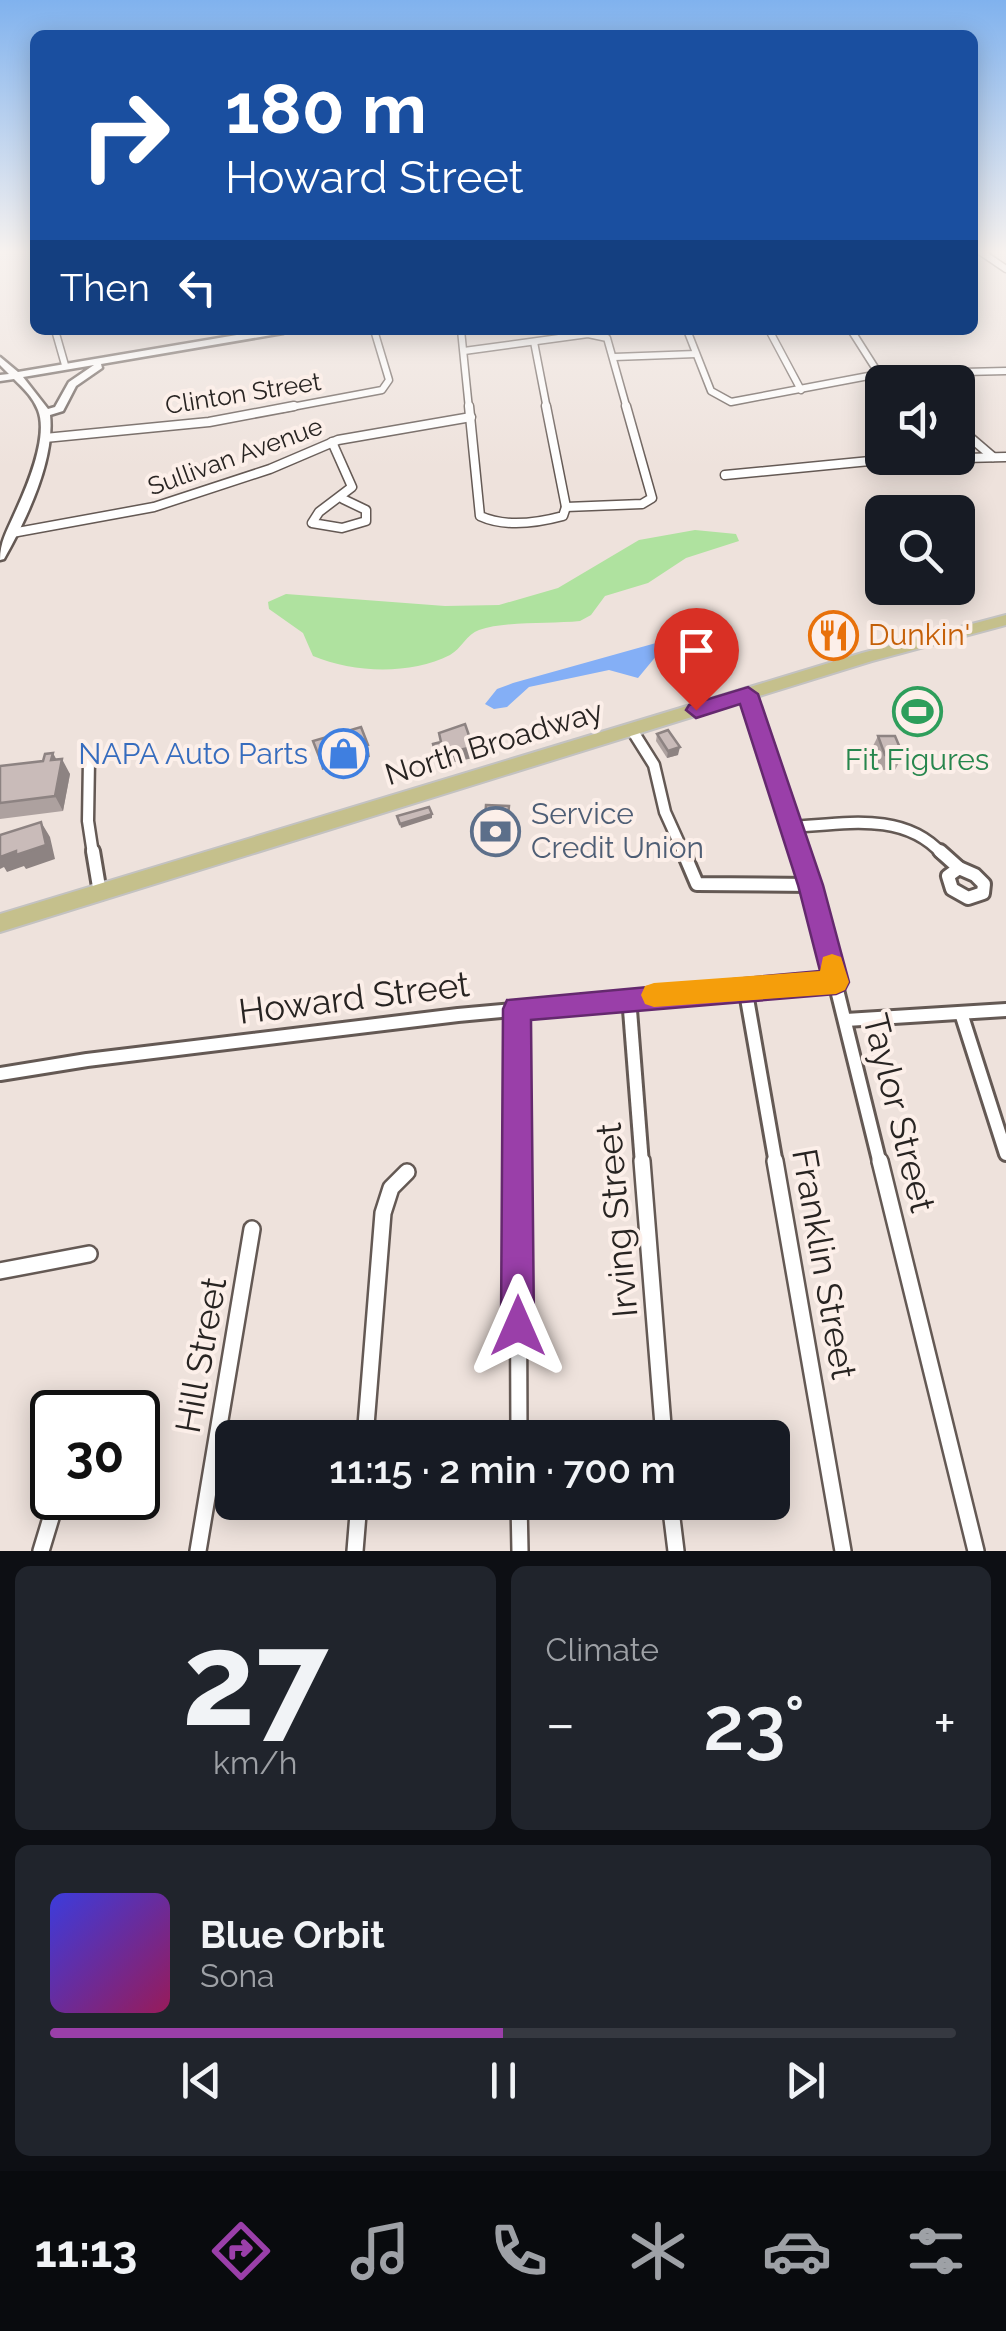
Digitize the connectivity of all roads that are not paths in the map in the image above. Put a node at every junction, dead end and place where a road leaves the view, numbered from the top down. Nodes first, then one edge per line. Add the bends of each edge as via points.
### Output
1 (57, 335) edge
2 (255, 335) edge
3 (376, 335) edge
4 (462, 335) edge
5 (566, 335) edge
6 (600, 335) edge
7 (689, 335) edge
8 (772, 335) edge
9 (854, 335) edge
10 (534, 342) junction
11 (464, 350) junction
12 (696, 354) junction
13 (614, 357) junction
14 (0, 360) edge
15 (112, 361) junction
16 (873, 365) edge
17 (66, 366) junction
18 (1002, 371) edge
19 (975, 372) edge
20 (14, 374) junction
21 (865, 377) edge
22 (0, 378) edge
23 (1006, 384) edge
24 (801, 390) junction
25 (44, 414) junction
26 (471, 417) junction
27 (44, 438) junction
28 (332, 442) junction
29 (975, 442) edge
30 (1006, 457) edge
31 (994, 458) junction
32 (725, 476) dead end
33 (343, 499) junction
34 (566, 507) junction
35 (12, 533) junction
36 (0, 556) edge
37 (1006, 620) edge
38 (748, 694) junction
39 (632, 730) junction
40 (89, 760) dead end
41 (792, 827) junction
42 (958, 868) dead end
43 (811, 885) junction
44 (100, 893) junction
45 (0, 924) edge
46 (836, 982) junction
47 (745, 987) junction
48 (629, 997) junction
49 (517, 1009) junction
50 (1006, 1010) edge
51 (961, 1013) junction
52 (846, 1020) junction
53 (0, 1074) edge
54 (1006, 1154) edge
55 (407, 1172) dead end
56 (252, 1229) dead end
57 (89, 1254) dead end
58 (0, 1271) edge
59 (367, 1420) edge
60 (519, 1420) edge
61 (663, 1420) edge
62 (50, 1520) edge
63 (359, 1520) edge
64 (519, 1520) edge
65 (672, 1520) edge
66 (41, 1551) edge
67 (198, 1551) edge
68 (356, 1551) edge
69 (520, 1551) edge
70 (676, 1551) edge
71 (843, 1551) edge
72 (976, 1551) edge

1 - 17 street
2 - 15 street
3 - 27 street, Clinton Street via 389,380 382,390 208,422
4 - 11 street
5 - 10 street
6 - 13 street
7 - 12 street
8 - 24 street
9 - 16 street
10 - 11 street
10 - 34 street
11 - 26 street
12 - 13 street
12 - 24 street via 711,391 724,400
13 - 34 street via 652,498
14 - 20 street
15 - 17 street
15 - 25 street via 77,379 60,408
17 - 20 street
18 - 19 street
18 - 23 street
20 - 22 street
20 - 25 street
21 - 24 street
25 - 27 street
26 - 28 street, Sullivan Avenue
26 - 34 street via 480,516 493,522 548,520 563,516
27 - 35 street
28 - 33 street via 352,481
28 - 35 street, Sullivan Avenue via 154,507
29 - 31 street
30 - 31 street
31 - 32 street via 880,460
33 - 33 street via 318,512 312,522 342,528 366,522 366,510
35 - 36 street
37 - 38 main road, North Broadway
38 - 39 main road, North Broadway
38 - 41 street, Taylor Street
39 - 43 street via 654,765 665,812 698,884
39 - 44 main road, North Broadway
40 - 44 street via 88,822
41 - 42 street via 894,824 933,843
41 - 43 street, Taylor Street
43 - 46 street, Taylor Street
44 - 45 main road, North Broadway
46 - 47 street, Howard Street
46 - 52 street, Taylor Street
47 - 48 street, Howard Street
47 - 71 street, Franklin Street
48 - 49 street, Howard Street
48 - 61 street, Irving Street
49 - 53 street, Howard Street via 96,1056
49 - 60 street
50 - 51 street
51 - 52 street
51 - 54 street
52 - 72 street, Taylor Street
55 - 59 street via 391,1188 384,1213
56 - 67 street, Hill Street
57 - 58 street
62 - 66 street
63 - 68 street
64 - 69 street
65 - 70 street

